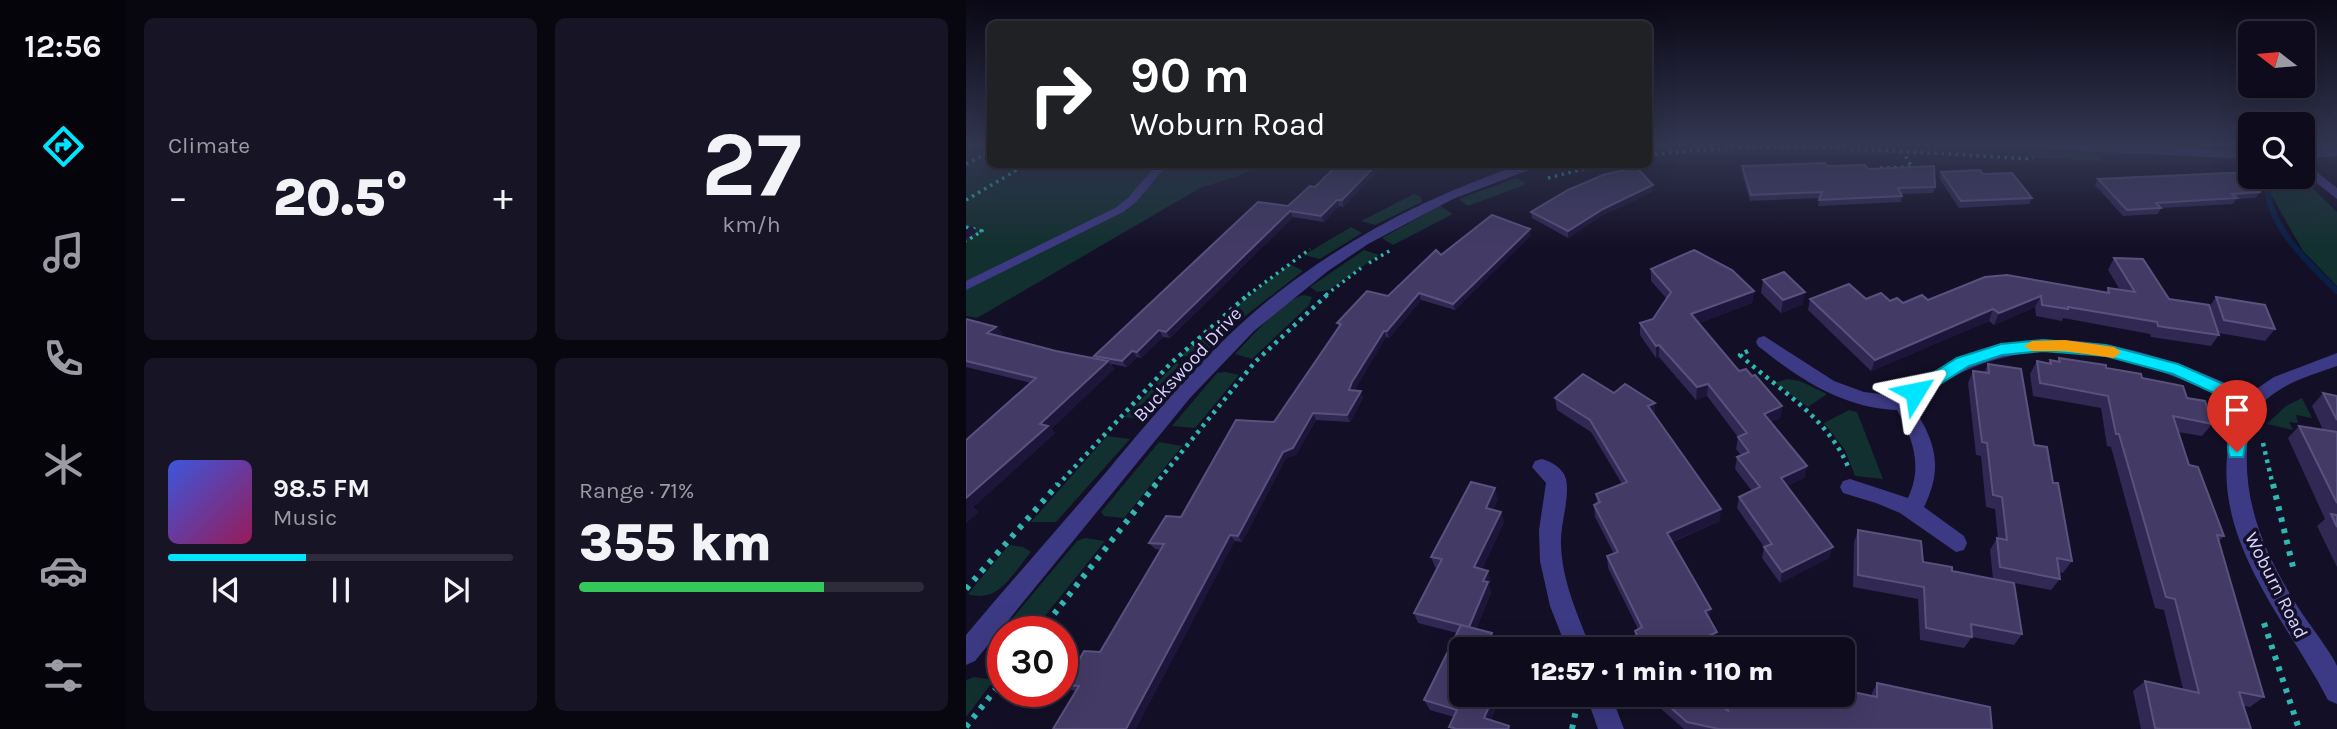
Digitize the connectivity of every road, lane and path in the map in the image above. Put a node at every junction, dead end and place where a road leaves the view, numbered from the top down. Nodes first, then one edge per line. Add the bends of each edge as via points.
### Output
1 (1002, 179) edge
2 (1150, 179) edge
3 (1513, 179) edge
4 (2319, 179) edge
5 (2337, 195) edge
6 (966, 200) edge
7 (966, 227) edge
8 (966, 241) edge
9 (1397, 247) dead end
10 (966, 286) edge
11 (1764, 342) joint
12 (2337, 359) edge
13 (1902, 403) junction
14 (2248, 410) junction
15 (1542, 467) dead end
16 (1850, 487) joint
17 (1913, 509) junction
18 (1956, 543) dead end
19 (2294, 572) dead end
20 (2282, 601) junction
21 (1052, 616) edge
22 (1574, 637) edge
23 (966, 653) edge
24 (2337, 691) edge
25 (987, 700) edge
26 (1603, 707) edge
27 (966, 727) edge
28 (1611, 729) edge
29 (2299, 729) edge

1 - 6 path
2 - 10 lane via 1119,210
3 - 23 street, Buckswood Drive via 1458,193 1385,228 1273,305 1186,391
4 - 5 street
7 - 8 path via 982,231
9 - 21 path via 1316,303 1255,362
11 - 13 street via 1818,381 1863,398
11 - 16 path via 1740,355 1798,402 1833,438 1847,463
12 - 14 street via 2271,387
13 - 14 street via 1963,362 2001,350 2043,345 2106,351 2154,362 2201,378
13 - 17 street via 1919,435 1928,469
14 - 19 path via 2261,432
14 - 20 street, Woburn Road via 2237,452 2242,512
15 - 22 street via 1556,476 1558,484 1550,528 1550,563
16 - 17 street
17 - 18 street
20 - 24 street, Woburn Road
20 - 29 path via 2262,618
25 - 27 path
26 - 28 street

